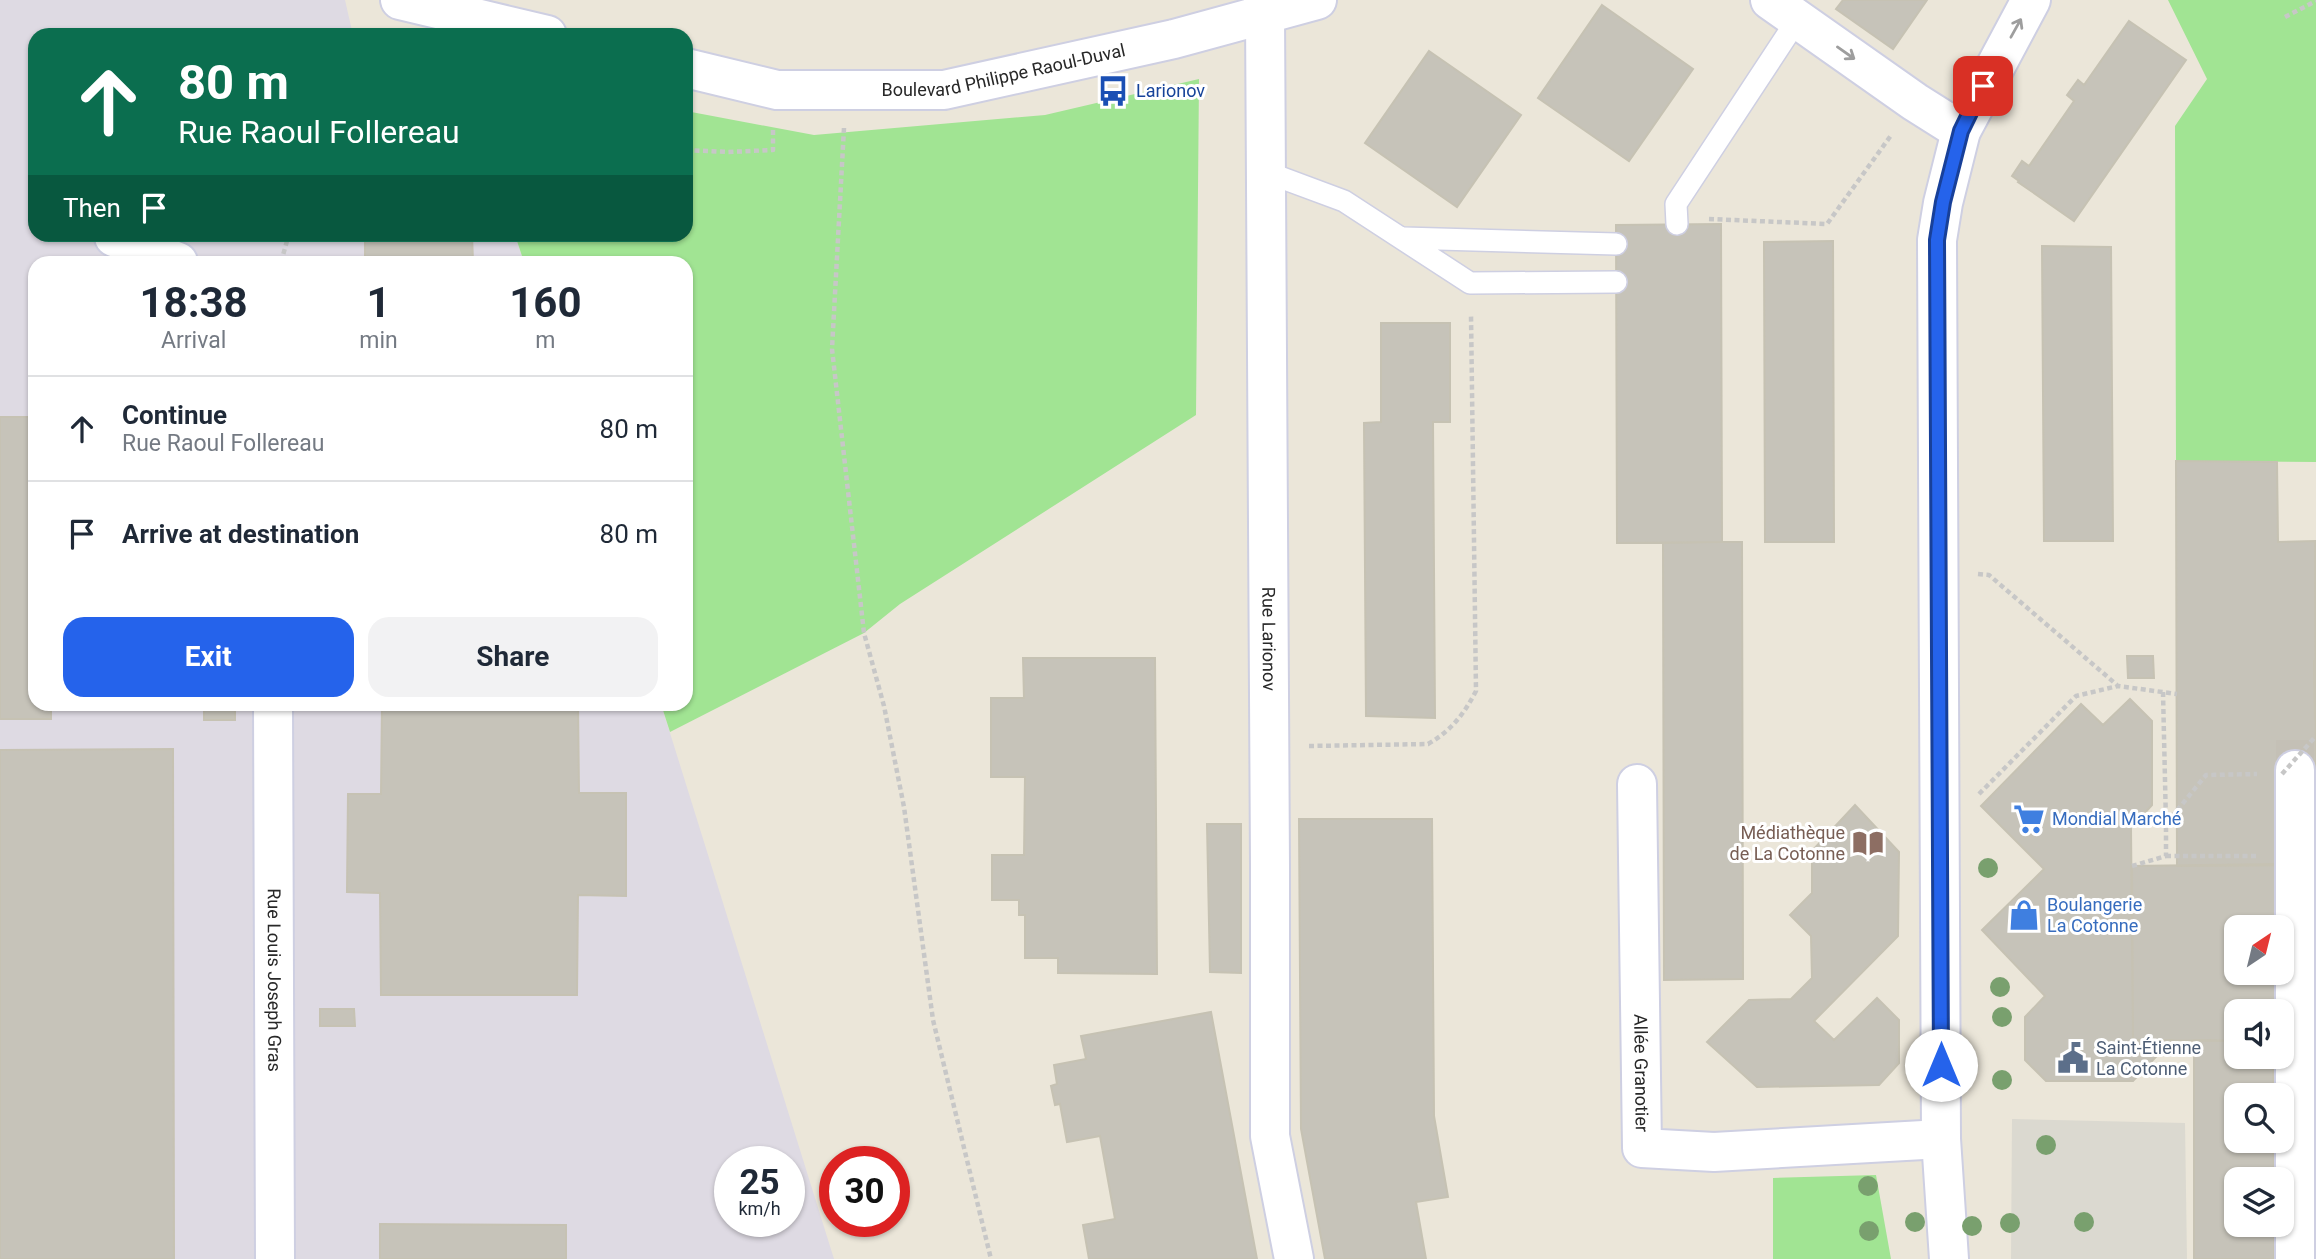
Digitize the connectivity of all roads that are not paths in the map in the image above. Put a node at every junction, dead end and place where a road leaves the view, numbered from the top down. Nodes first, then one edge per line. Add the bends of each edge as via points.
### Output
1 (400, 0) edge
2 (1317, 0) edge
3 (2031, 0) edge
4 (1264, 7) edge
5 (1784, 10) edge
6 (518, 28) edge
7 (693, 70) edge
8 (1961, 131) junction
9 (1266, 172) junction
10 (1676, 224) dead end
11 (1402, 238) junction
12 (127, 242) edge
13 (1616, 244) dead end
14 (163, 256) edge
15 (1616, 282) dead end
16 (273, 711) edge
17 (2289, 772) tunnel mouth
18 (1637, 784) dead end
19 (1941, 1139) junction
20 (275, 1259) edge
21 (1294, 1259) edge
22 (1949, 1259) edge
23 (2295, 1259) edge

1 - 6 street
2 - 4 street, Boulevard Philippe Raoul-Duval
8 -> 3 street
4 - 7 street, Boulevard Philippe Raoul-Duval via 1150,45 944,90 777,90
4 - 9 street, Rue Larionov
5 -> 8 street
5 - 10 lane via 1676,204
8 - 19 street via 1937,240
9 - 11 lane via 1344,201
9 - 21 street, Rue Larionov via 1270,1136
11 - 13 lane
11 - 15 lane via 1470,283
12 - 14 street
16 - 20 street, Rue Louis Joseph Gras
17 - 23 street via 2295,856
18 - 19 street, Allée Granotier via 1642,1148 1714,1152
19 - 22 street

